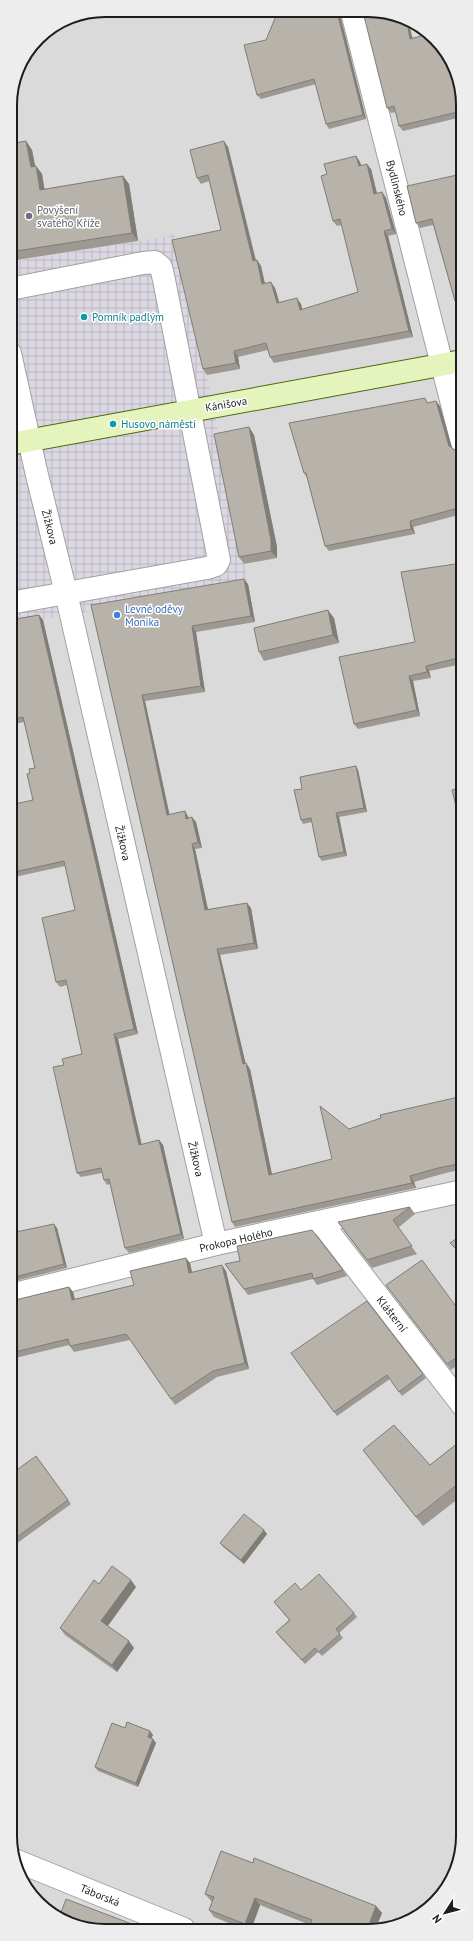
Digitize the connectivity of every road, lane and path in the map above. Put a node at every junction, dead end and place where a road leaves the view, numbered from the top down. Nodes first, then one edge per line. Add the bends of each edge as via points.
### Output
1 (353, 17) edge
2 (17, 288) edge
3 (452, 363) edge
4 (456, 395) edge
5 (190, 410) junction
6 (17, 416) edge
7 (20, 443) edge
8 (66, 593) junction
9 (17, 602) edge
10 (456, 1193) edge
11 (321, 1222) junction
12 (216, 1244) junction
13 (17, 1294) edge
14 (456, 1397) edge
15 (22, 1863) edge
16 (169, 1924) edge

1 - 3 street, Bydlinského
2 - 5 street via 155,262 162,271
3 - 4 street, Bydlinského
3 - 5 street, Kánišova
5 - 7 street, Kánišova
5 - 8 street via 219,556 218,562 207,568
6 - 7 street, Žižkova
7 - 8 street, Žižkova
8 - 9 street
8 - 12 street, Žižkova
10 - 11 street, Prokopa Holého
11 - 12 street, Prokopa Holého
11 - 14 street, Klášterní
12 - 13 street, Prokopa Holého
15 - 16 street, Táborská

